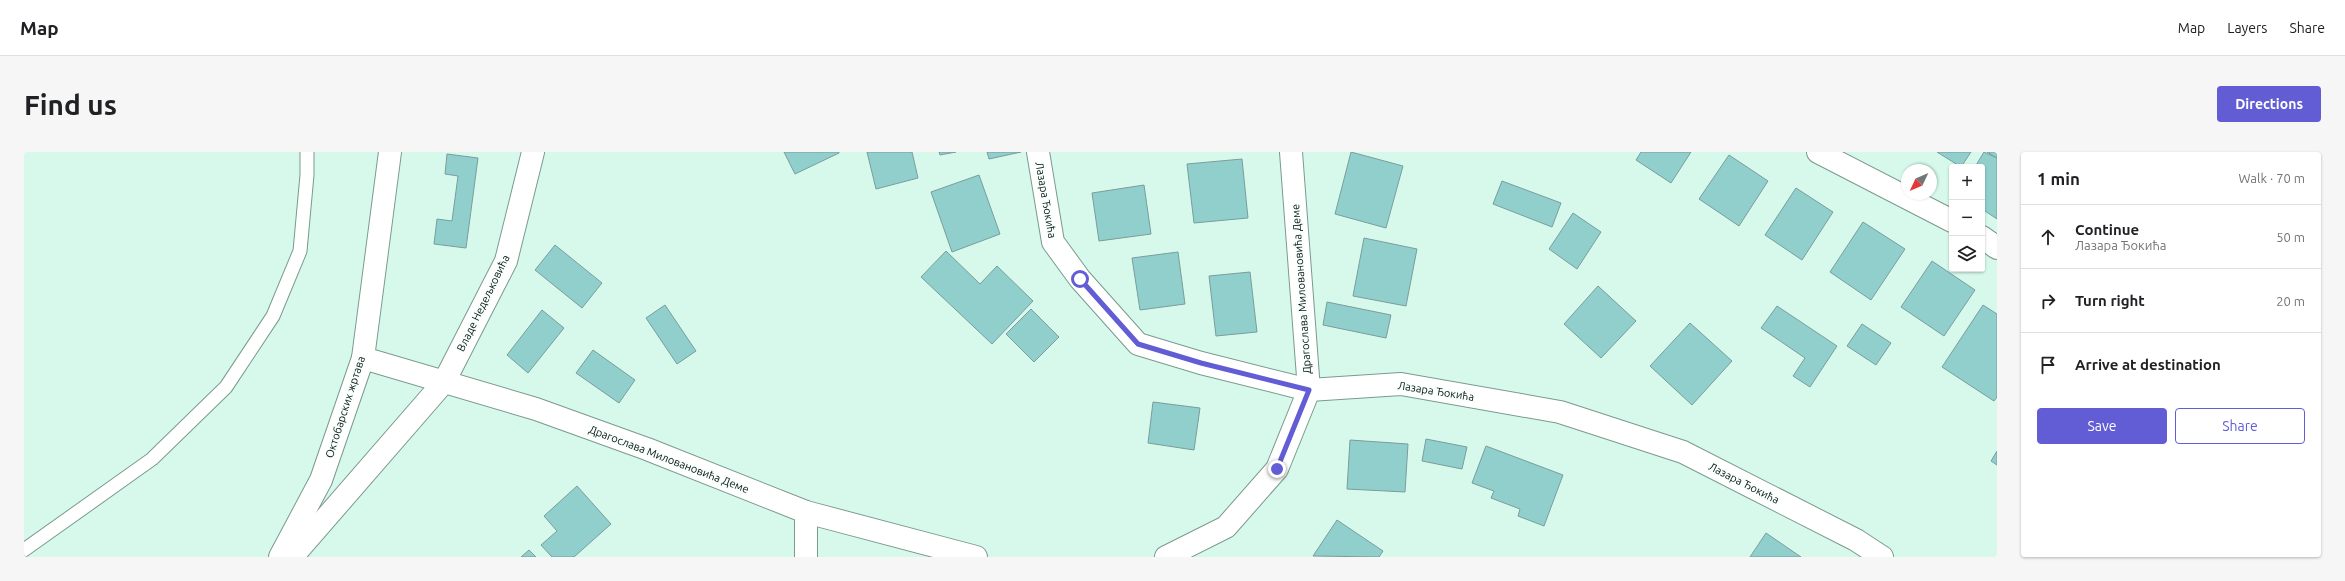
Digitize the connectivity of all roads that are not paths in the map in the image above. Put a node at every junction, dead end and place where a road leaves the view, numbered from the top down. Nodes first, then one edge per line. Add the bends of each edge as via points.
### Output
1 (307, 152) edge
2 (390, 152) edge
3 (533, 152) edge
4 (1038, 152) edge
5 (1291, 152) edge
6 (1818, 152) edge
7 (1949, 219) edge
8 (1985, 239) edge
9 (1997, 248) edge
10 (363, 358) junction
11 (444, 382) junction
12 (1309, 390) junction
13 (806, 512) junction
14 (24, 550) edge
15 (280, 557) edge
16 (292, 557) edge
17 (806, 557) edge
18 (976, 557) edge
19 (1166, 557) edge
20 (1882, 557) edge

1 - 14 lane via 300,251 273,316 226,387 152,459
2 - 10 street, Октобарских жртава
3 - 11 street, Владе Недељковића via 506,262
4 - 12 street, Лазара Ђокића via 1053,242 1080,279 1138,344
5 - 12 street, Драгослава Миловановића Деме
6 - 7 street
8 - 9 street
10 - 11 street, Драгослава Миловановића Деме
10 - 15 street, Октобарских жртава via 320,480
11 - 13 street, Драгослава Миловановића Деме via 536,409
11 - 16 street, Владе Недељковића
12 - 19 street, Драгослава Миловановића Деме via 1277,469 1226,527
12 - 20 street, Лазара Ђокића via 1402,384 1560,412 1683,452 1856,540
13 - 17 street
13 - 18 street, Драгослава Миловановића Деме

